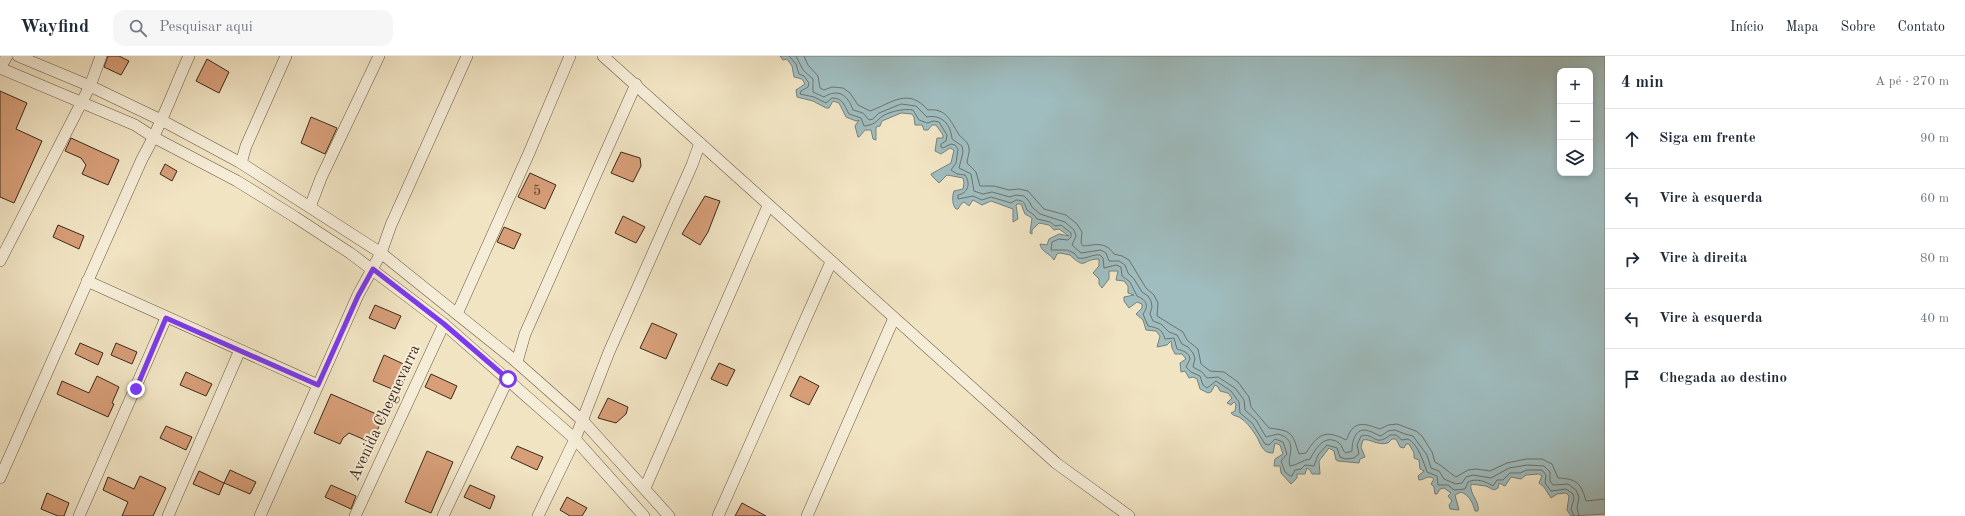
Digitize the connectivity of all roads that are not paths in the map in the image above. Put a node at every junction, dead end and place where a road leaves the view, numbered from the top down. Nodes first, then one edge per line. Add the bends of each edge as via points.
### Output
1 (7, 56) edge
2 (18, 56) edge
3 (101, 56) edge
4 (189, 56) edge
5 (286, 56) edge
6 (379, 56) edge
7 (467, 56) edge
8 (570, 56) edge
9 (603, 56) edge
10 (0, 68) edge
11 (636, 84) junction
12 (90, 86) junction
13 (80, 101) junction
14 (163, 121) junction
15 (154, 138) junction
16 (700, 143) junction
17 (241, 163) junction
18 (768, 206) junction
19 (310, 207) junction
20 (381, 253) junction
21 (0, 261) edge
22 (831, 262) junction
23 (373, 269) junction
24 (87, 281) junction
25 (457, 314) junction
26 (166, 318) junction
27 (894, 318) junction
28 (444, 324) junction
29 (240, 350) junction
30 (517, 362) junction
31 (508, 379) junction
32 (318, 385) junction
33 (583, 421) junction
34 (575, 439) junction
35 (0, 478) edge
36 (645, 488) junction
37 (638, 514) edge
38 (79, 516) edge
39 (168, 516) edge
40 (260, 516) edge
41 (355, 516) edge
42 (443, 516) edge
43 (538, 516) edge
44 (669, 516) edge
45 (718, 516) edge
46 (807, 516) edge
47 (1130, 516) edge

1 - 10 street
2 - 12 street
3 - 12 street
4 - 14 street
5 - 17 street
6 - 19 street via 321,178
7 - 20 street via 391,225
8 - 25 street
9 - 11 street
10 - 13 street
11 - 16 street
11 - 30 street via 525,334
12 - 13 street
12 - 14 street
13 - 15 street via 135,125
13 - 21 street
14 - 15 street
14 - 17 street
15 - 23 street via 243,185
15 - 24 street
16 - 18 street
16 - 33 street via 606,359
17 - 19 street
18 - 22 street
18 - 36 street
19 - 20 street
20 - 23 street
20 - 25 street
22 - 27 street
22 - 45 street
23 - 28 street
23 - 32 street
24 - 26 street
24 - 35 street
25 - 30 street
26 - 29 street
26 - 38 street
27 - 46 street
27 - 47 street via 1056,462
28 - 31 street
28 - 41 street, Avenida Cheguevarra
29 - 32 street
29 - 39 street
30 - 33 street
31 - 34 street
31 - 42 street
32 - 40 street
33 - 34 street
33 - 36 street
34 - 37 street
34 - 43 street
36 - 44 street

